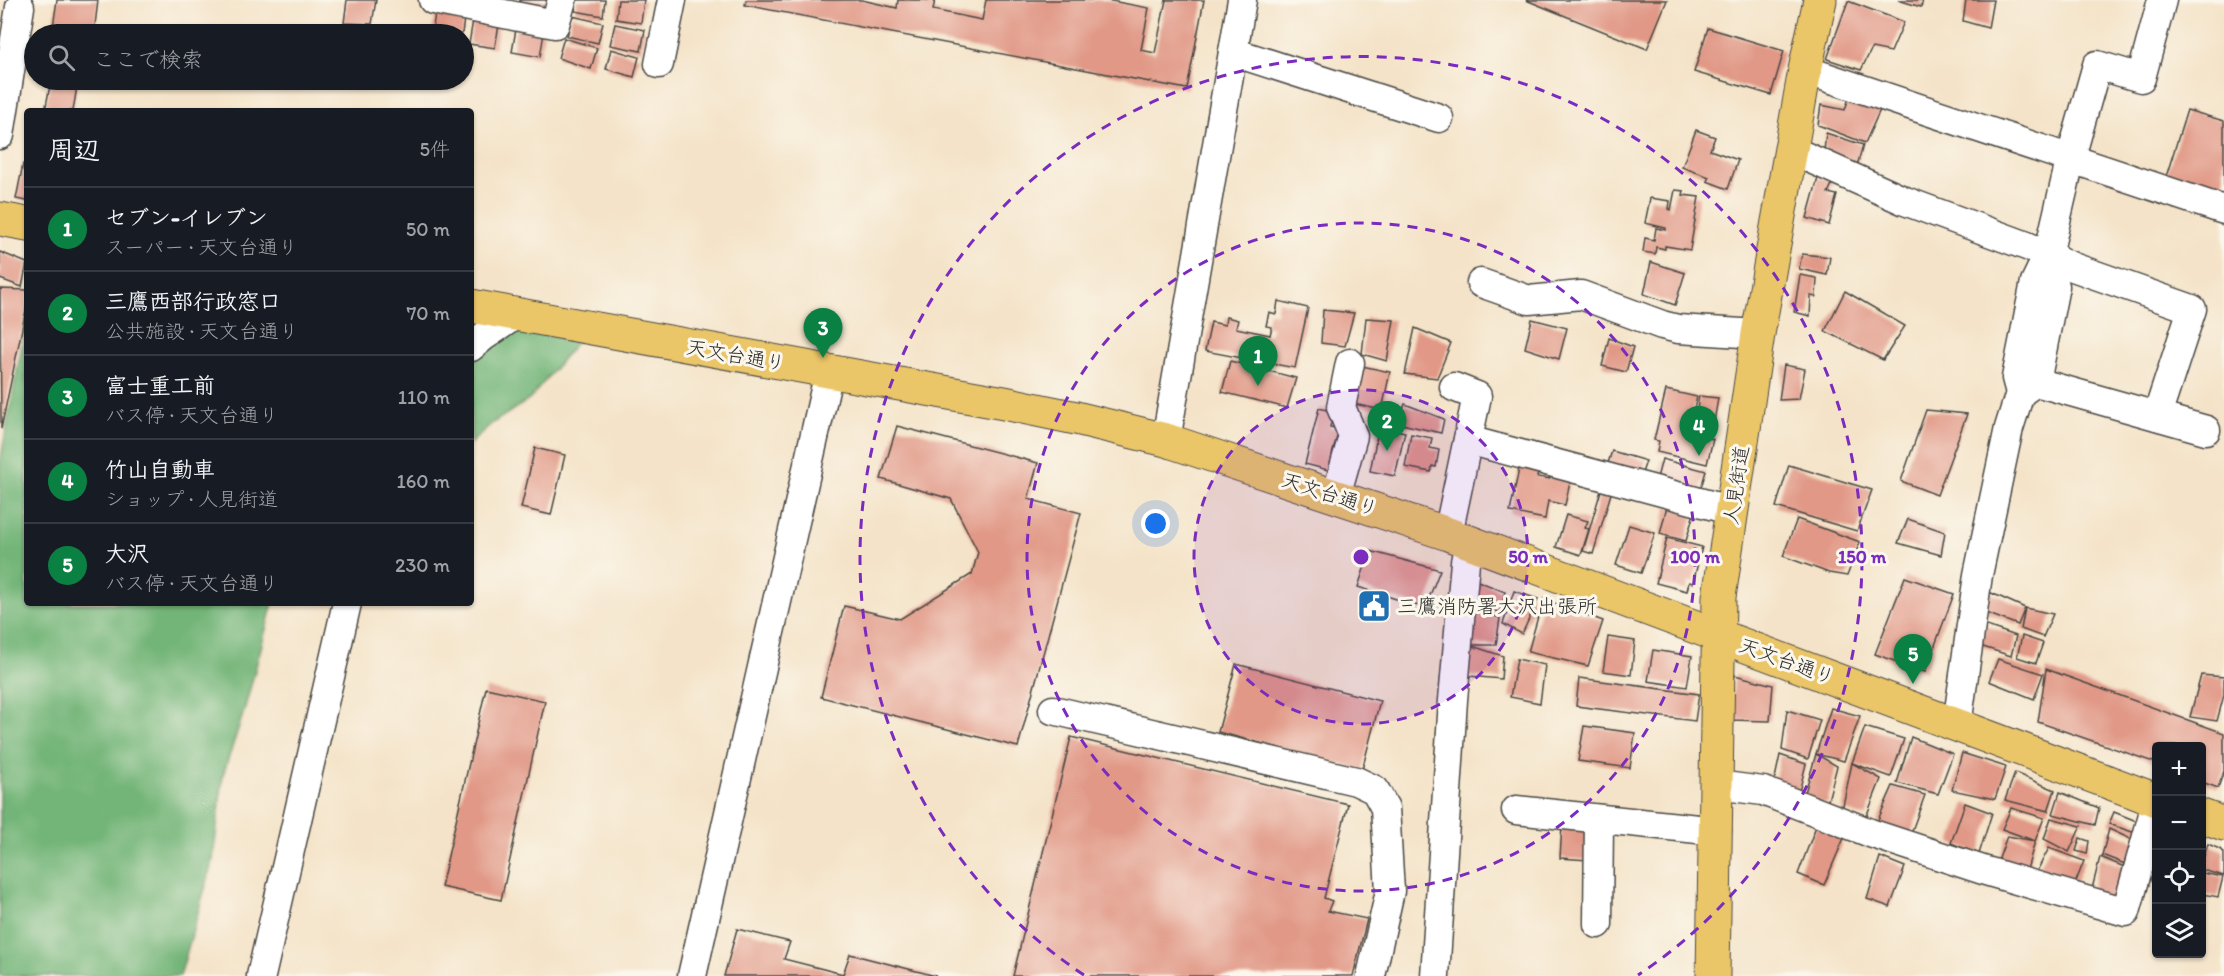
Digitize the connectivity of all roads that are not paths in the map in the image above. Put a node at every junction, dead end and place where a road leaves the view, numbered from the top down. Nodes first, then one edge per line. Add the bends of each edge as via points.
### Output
1 (433, 0) edge
2 (562, 0) edge
3 (672, 0) edge
4 (1242, 0) edge
5 (1820, 0) edge
6 (2162, 0) edge
7 (20, 7) dead end
8 (1233, 52) junction
9 (659, 64) dead end
10 (1805, 70) junction
11 (1439, 118) dead end
12 (0, 135) edge
13 (1791, 150) junction
14 (2071, 157) junction
15 (2224, 210) edge
16 (0, 219) edge
17 (24, 223) edge
18 (2048, 255) junction
19 (1481, 283) dead end
20 (474, 307) edge
21 (517, 314) junction
22 (1758, 334) junction
23 (474, 344) edge
24 (1350, 363) dead end
25 (829, 372) junction
26 (1454, 387) dead end
27 (2028, 388) junction
28 (2157, 416) junction
29 (2206, 430) dead end
30 (1166, 440) junction
31 (1468, 440) junction
32 (1336, 496) junction
33 (1733, 511) junction
34 (1458, 538) junction
35 (346, 606) edge
36 (1719, 636) junction
37 (1053, 710) dead end
38 (1958, 725) junction
39 (1717, 785) junction
40 (2152, 800) edge
41 (1516, 810) dead end
42 (2206, 817) edge
43 (1599, 819) junction
44 (2152, 820) edge
45 (2224, 824) edge
46 (1717, 831) junction
47 (1598, 924) dead end
48 (261, 976) edge
49 (692, 976) edge
50 (1371, 976) edge
51 (1435, 976) edge
52 (1713, 976) edge

1 - 2 street via 555,24
3 - 9 street
4 - 8 street
5 - 10 main road, 人見街道
6 - 14 street via 2141,78 2097,65
7 - 12 street
8 - 11 street
8 - 30 street
10 - 13 main road, 人見街道
10 - 14 street
13 - 18 street via 1905,201
13 - 22 main road, 人見街道
14 - 15 street
14 - 18 street
16 - 17 main road
18 - 27 street via 2035,282 2016,378
18 - 28 street via 2192,309
19 - 22 street via 1529,300 1581,296 1678,329
20 - 21 main road, 天文台通り
21 - 23 street
21 - 25 main road, 天文台通り
22 - 33 main road, 人見街道
24 - 32 street via 1341,407 1353,436
25 - 30 main road, 天文台通り via 1036,410
25 - 49 street
26 - 31 street via 1476,396
27 - 28 street
27 - 38 street via 2009,428 1978,575
28 - 29 street
30 - 32 main road, 天文台通り
31 - 33 street
31 - 34 street
32 - 34 main road, 天文台通り
33 - 36 main road, 人見街道 via 1719,597
34 - 36 main road, 天文台通り
34 - 51 street via 1465,562
35 - 48 street
36 - 38 main road, 天文台通り
36 - 39 main road, 人見街道
37 - 50 street via 1356,781 1375,790 1385,808 1390,891
38 - 40 main road, 天文台通り
39 - 44 street via 1763,791 1873,834 2126,912
39 - 46 main road, 人見街道
41 - 43 street
42 - 45 main road
43 - 46 street
43 - 47 street
46 - 52 main road, 人見街道

